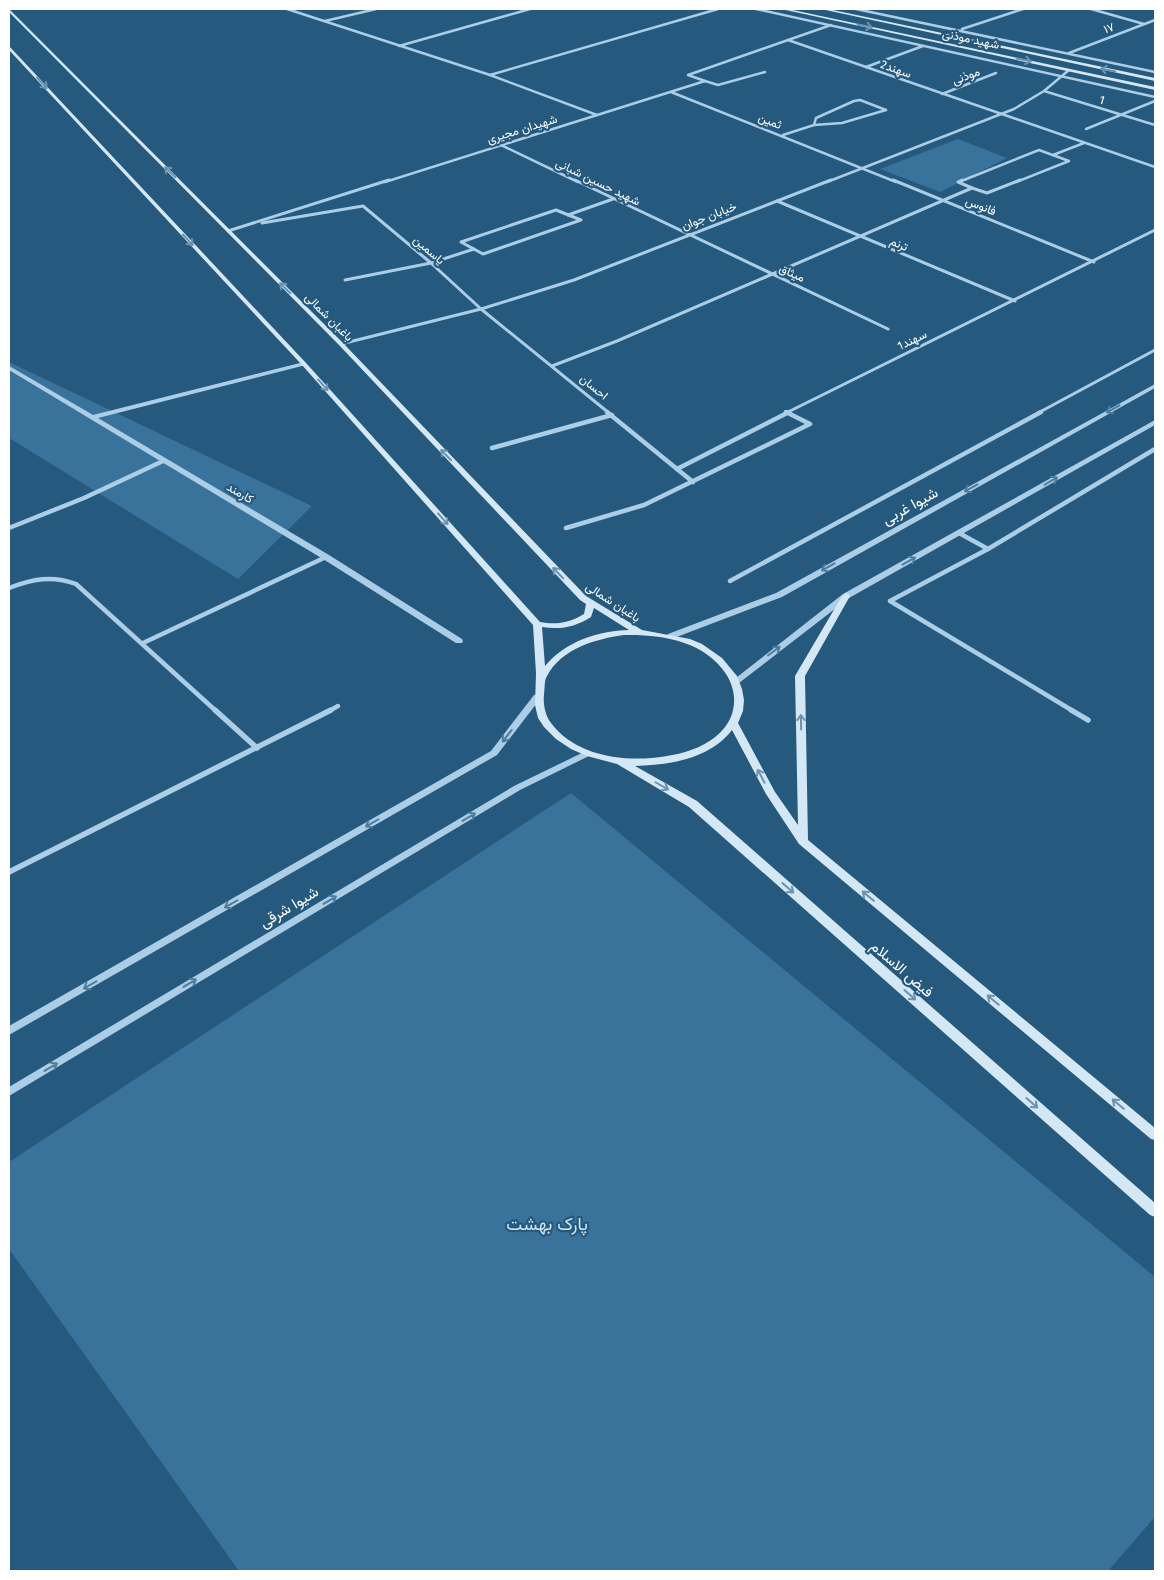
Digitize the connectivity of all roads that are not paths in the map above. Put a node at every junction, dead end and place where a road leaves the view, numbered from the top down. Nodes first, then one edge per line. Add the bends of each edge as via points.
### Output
1 (287, 9) edge
2 (376, 9) edge
3 (530, 9) edge
4 (718, 9) edge
5 (756, 9) edge
6 (783, 9) edge
7 (823, 9) edge
8 (856, 9) edge
9 (872, 9) edge
10 (1023, 9) edge
11 (1091, 9) edge
12 (9, 10) edge
13 (866, 11) junction
14 (1155, 20) edge
15 (324, 22) junction
16 (1145, 24) junction
17 (831, 25) junction
18 (960, 30) junction
19 (788, 40) junction
20 (399, 46) junction
21 (924, 46) junction
22 (9, 47) edge
23 (1068, 53) junction
24 (865, 67) junction
25 (1069, 70) junction
26 (765, 72) dead end
27 (1155, 72) edge
28 (996, 73) dead end
29 (490, 75) junction
30 (1061, 76) junction
31 (1155, 80) edge
32 (705, 81) junction
33 (1155, 89) edge
34 (1044, 90) junction
35 (670, 92) junction
36 (942, 94) junction
37 (1155, 97) edge
38 (1155, 101) edge
39 (1000, 114) junction
40 (1121, 114) junction
41 (597, 115) junction
42 (814, 125) junction
43 (1155, 125) edge
44 (1086, 129) dead end
45 (782, 135) junction
46 (1084, 143) junction
47 (501, 145) junction
48 (1053, 155) junction
49 (862, 168) junction
50 (1155, 168) edge
51 (972, 188) junction
52 (614, 200) junction
53 (943, 200) junction
54 (777, 201) junction
55 (568, 215) junction
56 (245, 226) junction
57 (1155, 230) edge
58 (228, 231) junction
59 (687, 235) junction
60 (857, 236) junction
61 (474, 249) junction
62 (1094, 262) junction
63 (431, 263) junction
64 (769, 273) junction
65 (345, 280) dead end
66 (1015, 301) junction
67 (481, 309) junction
68 (888, 329) dead end
69 (341, 344) junction
70 (1155, 350) edge
71 (304, 364) junction
72 (552, 366) junction
73 (9, 368) edge
74 (1155, 386) edge
75 (786, 412) junction
76 (612, 415) junction
77 (91, 418) junction
78 (1155, 422) edge
79 (492, 448) dead end
80 (1155, 450) edge
81 (163, 461) junction
82 (677, 469) junction
83 (693, 482) junction
84 (9, 528) edge
85 (566, 528) dead end
86 (959, 533) junction
87 (988, 549) junction
88 (326, 557) junction
89 (730, 581) dead end
90 (9, 588) edge
91 (846, 596) junction
92 (591, 603) junction
93 (537, 624) junction
94 (639, 632) junction
95 (671, 636) junction
96 (458, 640) dead end
97 (142, 643) junction
98 (541, 676) junction
99 (736, 681) junction
100 (538, 698) junction
101 (338, 706) dead end
102 (1088, 720) dead end
103 (733, 723) junction
104 (257, 748) junction
105 (588, 753) junction
106 (620, 762) junction
107 (803, 841) junction
108 (9, 872) edge
109 (9, 1031) edge
110 (9, 1092) edge
111 (1155, 1135) edge
112 (1155, 1210) edge

1 - 15 street
2 - 15 street
3 - 20 street
4 - 29 street
5 - 17 street
6 -> 25 main road, شهید موذنی
31 -> 7 main road, شهید موذنی
8 - 13 street
9 - 13 street
10 - 18 street
11 - 16 street
58 -> 12 main road, باغبان شمالی
13 - 18 street
14 - 16 street, ۱۷
15 - 20 street
16 - 23 street, ۱۷
17 - 19 street
17 - 21 street
18 - 23 street
19 - 24 street, 2سهند
19 - 32 street via 688,75
20 - 29 street
21 - 24 street
21 - 30 street
22 -> 71 main road
23 - 27 street
24 - 36 street, 2سهند
25 - 30 street, خیابان جوان
25 - 33 main road, شهید موذنی
26 - 32 street via 718,86
28 - 36 street, موذنی
29 - 41 street
30 - 34 street, خیابان جوان
30 - 37 street
32 - 35 street, شهیدان مجیری
34 - 39 street, خیابان جوان
34 - 40 street, 1
35 - 41 street, شهیدان مجیری
35 - 45 street, ثمین
36 - 39 street, 2سهند
38 - 40 street
39 - 46 street
39 - 49 street, خیابان جوان
40 - 43 street, 1
40 - 44 street
41 - 47 street, شهیدان مجیری
42 - 42 street via 842,123 886,110 854,100 821,114
42 - 45 street
45 - 49 street, ثمین
46 - 48 street
46 - 50 street
47 - 52 street, شهید حسین شبانی
47 - 56 street, شهیدان مجیری
48 - 51 street via 1039,150 958,182
48 - 51 street via 1068,161 987,193
49 - 53 street, فانوس
49 - 54 street, خیابان جوان
51 - 53 street
52 - 55 street
52 - 59 street, شهید حسین شبانی
53 - 60 street
53 - 62 street, فانوس
54 - 59 street, خیابان جوان
54 - 60 street, ترنم
55 - 61 street via 581,220 484,254
55 - 61 street via 556,210 461,242
56 - 58 street, شهیدان مجیری
56 - 63 street, یاسمین via 363,206
57 - 62 street, 1سهند
69 -> 58 main road, باغبان شمالی
59 - 64 street, میثاق
59 - 67 street, خیابان جوان via 574,280
60 - 64 street
60 - 66 street, ترنم
61 - 63 street
62 - 66 street, 1سهند
63 - 65 street
63 - 67 street, یاسمین
64 - 68 street, میثاق
64 - 72 street via 617,341
66 - 75 street, 1سهند
67 - 69 street, خیابان جوان
67 - 72 street, احسان
92 -> 69 main road, باغبان شمالی
70 - 89 street
71 - 77 street
71 -> 93 main road
72 - 76 street, احسان
73 - 77 street, کارمند
74 -> 95 street, شیوا غربی via 779,595
75 - 82 street, 1سهند
75 - 83 street via 810,424
76 - 79 street
76 - 82 street, احسان
77 - 81 street, کارمند
86 -> 78 street
80 - 87 street
81 - 84 street
81 - 88 street, کارمند
82 - 83 street, احسان
83 - 85 street via 644,505
86 - 87 street
91 -> 86 street
87 - 102 street via 890,601
88 - 96 street, کارمند
88 - 97 street
90 - 97 street via 30,580 64,578 76,584
99 -> 91 street
107 -> 91 main road via 800,676
92 - 93 main road via 588,615 575,624 556,628
92 - 94 main road, باغبان شمالی
93 - 98 main road
94 - 95 main road
94 - 98 main road via 608,635 579,643 557,658
95 - 99 main road via 699,646 722,662
97 - 104 street
98 - 100 main road
99 - 103 main road via 740,702
100 - 105 main road via 544,719 561,738
100 -> 109 street, شیوا شرقی via 494,753
101 - 104 street
103 - 106 main road via 715,742 688,755 655,762
107 -> 103 main road via 771,794
104 - 108 street
105 - 106 main road
110 -> 105 street, شیوا شرقی via 517,788
106 -> 112 main road, فیض الاسلام via 693,804
111 -> 107 main road

